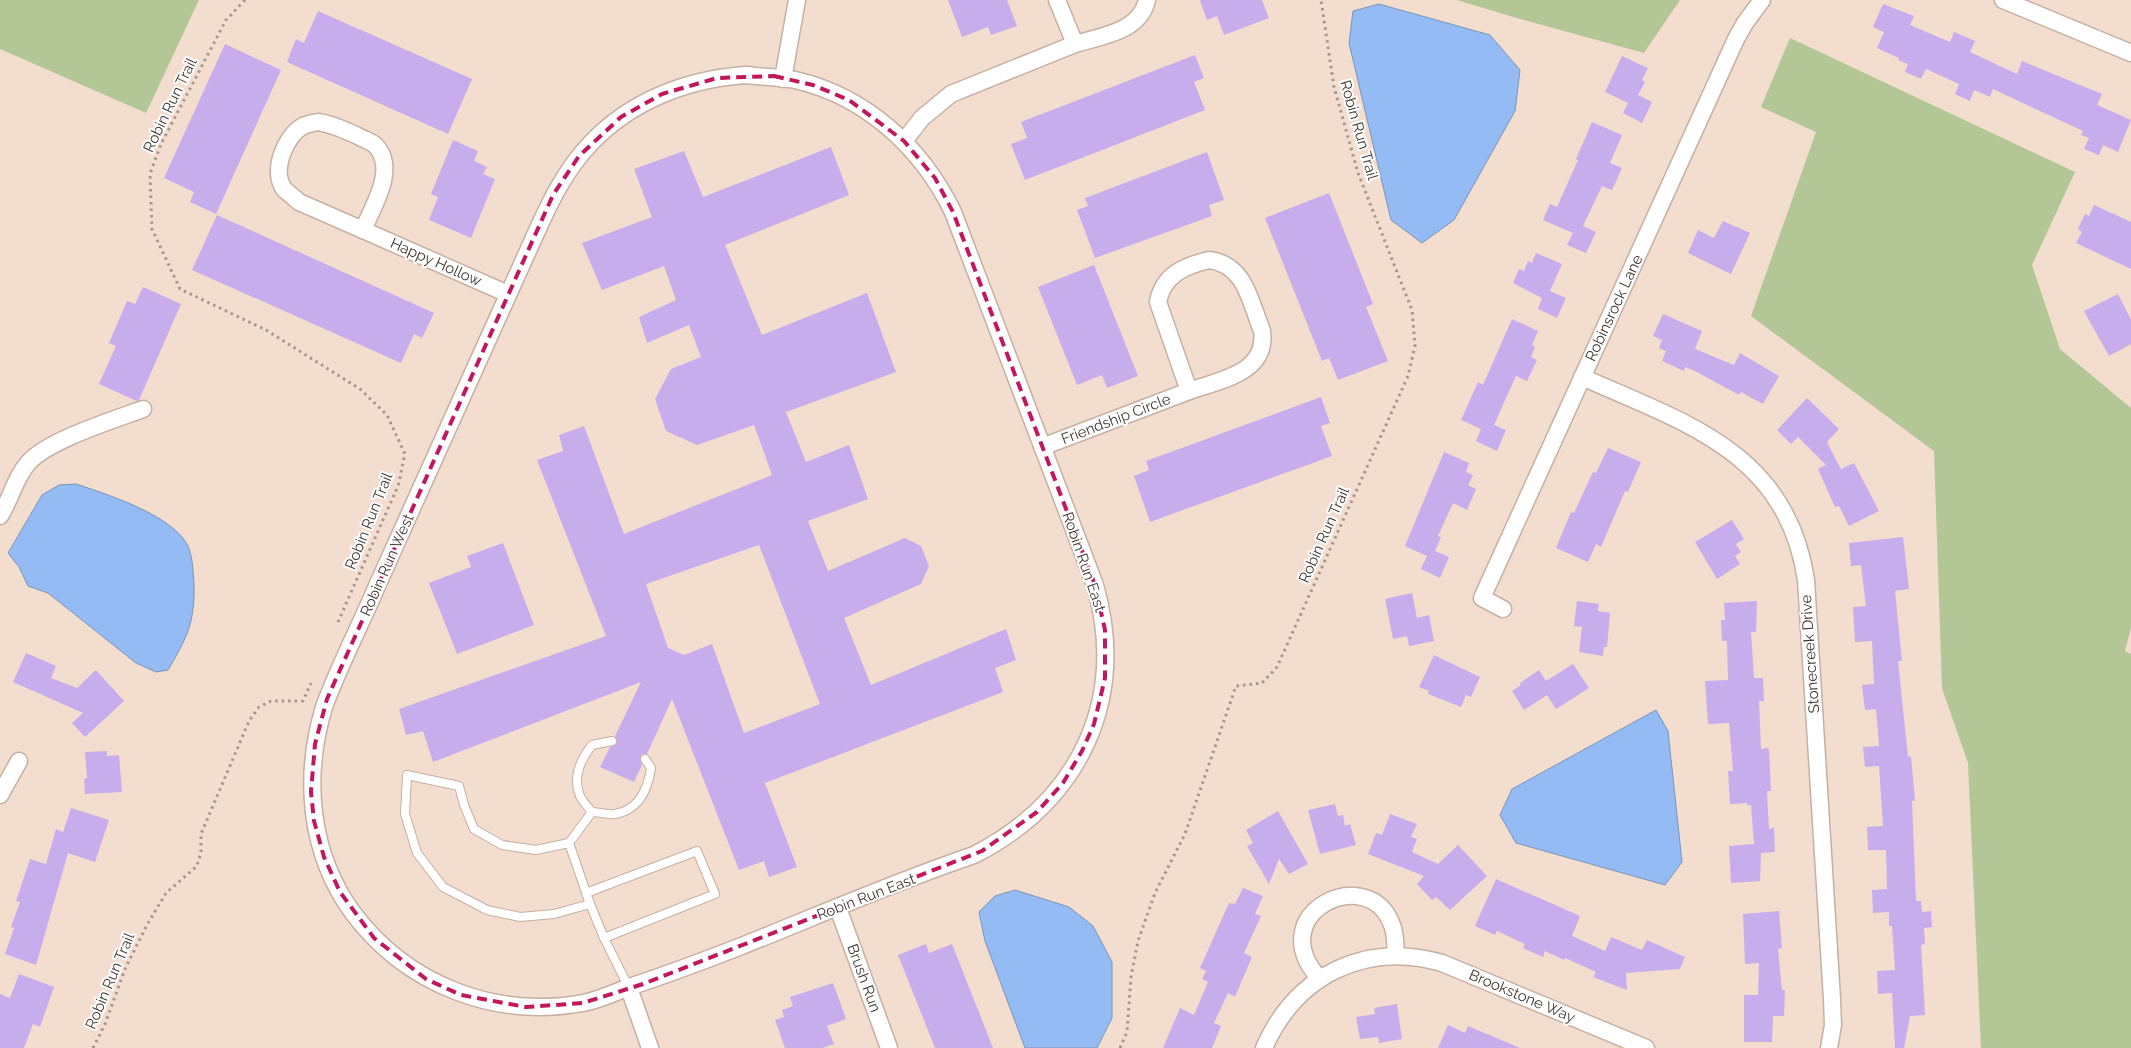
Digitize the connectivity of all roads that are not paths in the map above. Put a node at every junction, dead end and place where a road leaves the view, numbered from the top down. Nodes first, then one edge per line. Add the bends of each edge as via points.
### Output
1 (797, 0) edge
2 (1057, 0) edge
3 (1147, 0) edge
4 (1762, 0) edge
5 (2003, 0) edge
6 (1075, 44) junction
7 (2131, 53) edge
8 (783, 79) junction
9 (904, 141) junction
10 (363, 230) junction
11 (508, 294) junction
12 (1582, 377) junction
13 (1189, 391) junction
14 (143, 409) dead end
15 (1042, 447) junction
16 (0, 516) edge
17 (1503, 609) dead end
18 (612, 741) dead end
19 (645, 759) dead end
20 (19, 761) dead end
21 (0, 795) edge
22 (592, 812) junction
23 (568, 843) junction
24 (586, 893) junction
25 (590, 904) junction
26 (838, 908) junction
27 (604, 938) junction
28 (1396, 955) junction
29 (1319, 978) junction
30 (629, 988) junction
31 (650, 1048) edge
32 (889, 1048) edge
33 (1264, 1048) edge
34 (1646, 1048) edge
35 (1829, 1048) edge

1 - 8 street
2 - 6 street
3 - 6 street via 1139,17 1128,26
4 - 12 street, Robinsrock Lane via 1736,39
5 - 7 street
6 - 9 street via 951,94 922,118
8 - 9 street, Robin Run East via 813,85 849,100 890,127
8 - 11 street, Robin Run West via 746,75 698,82 654,98 606,129 579,156 553,195
9 - 15 street, Robin Run East via 935,178 953,212
10 - 10 street, Happy Hollow via 299,202 284,189 280,161 292,136 303,126 318,122 333,124 375,145 380,153 385,175
10 - 11 street, Happy Hollow
11 - 30 street, Robin Run West via 324,708 312,764 314,821 324,858 350,908 374,938 426,979 461,995 526,1008 583,1003
12 - 17 street, Robinsrock Lane via 1482,598
12 - 35 street, Stonecreek Drive via 1696,429 1737,455 1759,475 1776,498 1798,542 1806,580 1832,999 1833,1025
13 - 13 street, Friendship Circle via 1245,371 1262,349 1262,331 1240,276 1218,261 1204,261 1178,270 1166,282 1159,297 1159,306
13 - 15 street, Friendship Circle
14 - 16 street via 56,442 39,453 22,471
15 - 26 street, Robin Run East via 1095,585 1105,630 1103,688 1088,740 1063,783 1015,831 974,855
18 - 22 lane via 592,745 581,758 577,778 580,796
19 - 22 lane via 652,768 648,787 635,806 615,814
20 - 21 street
22 - 23 lane
23 - 24 lane
23 - 25 lane via 536,850 502,845 474,829 459,786 407,775 405,814 417,853 443,887 487,910 520,917 554,914
24 - 25 lane
24 - 27 lane via 697,851 715,894
25 - 27 lane
26 - 30 street, Robin Run East
26 - 32 street, Brush Run
27 - 30 lane
28 - 29 street, Brookstone Way via 1356,961
28 - 29 street via 1392,923 1377,904 1361,897 1338,897 1315,910 1303,933 1305,959
28 - 34 street, Brookstone Way via 1442,963
29 - 33 street via 1289,1006
30 - 31 street

